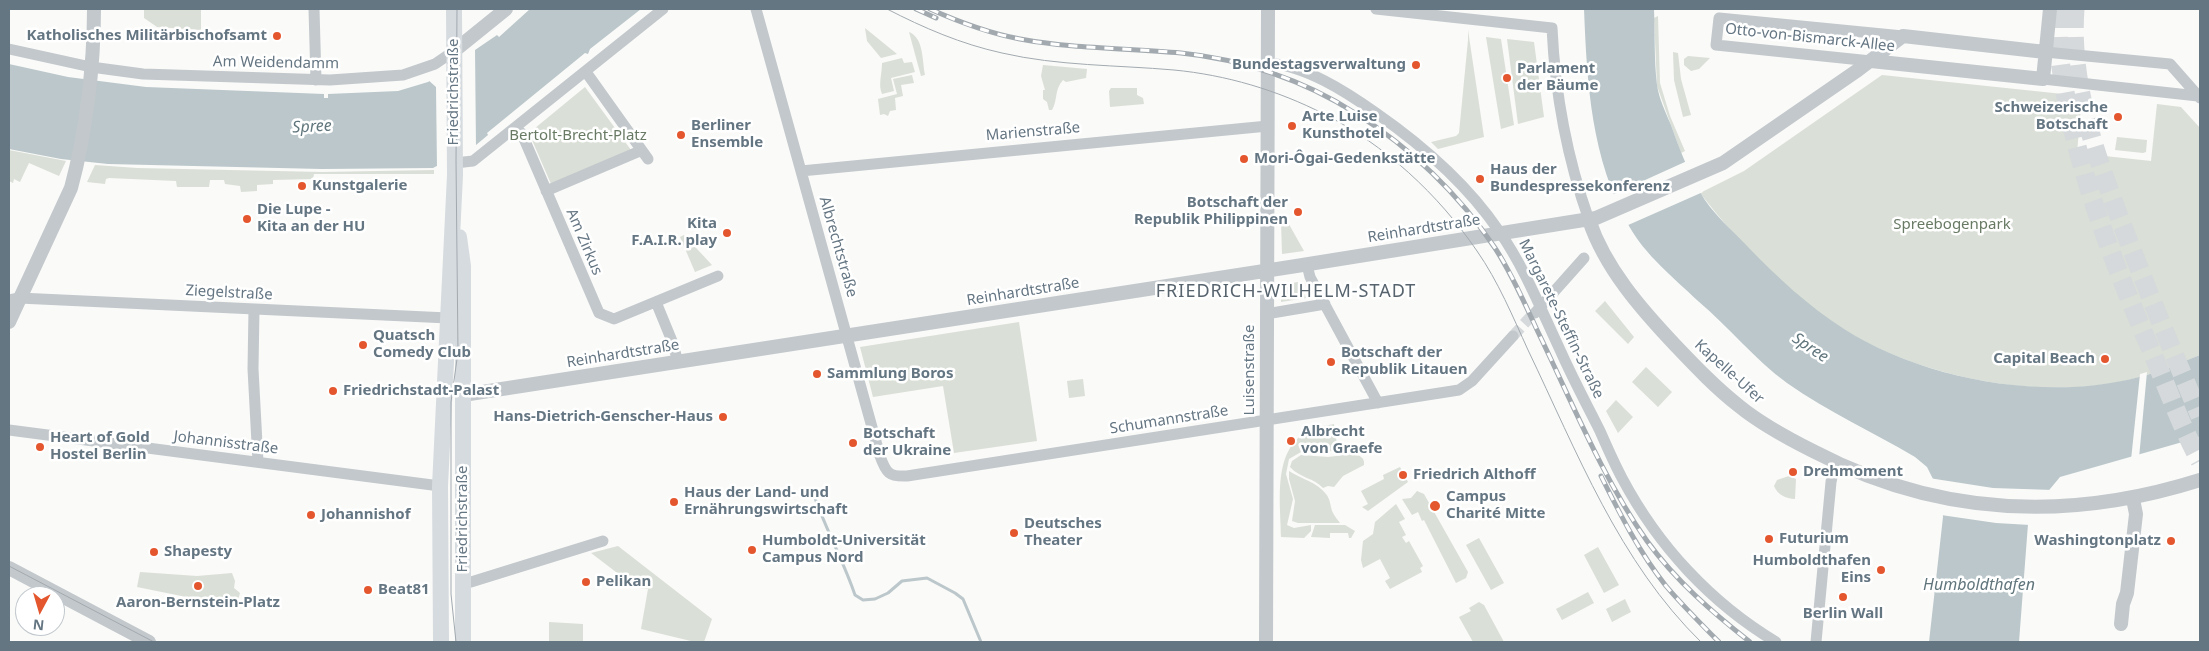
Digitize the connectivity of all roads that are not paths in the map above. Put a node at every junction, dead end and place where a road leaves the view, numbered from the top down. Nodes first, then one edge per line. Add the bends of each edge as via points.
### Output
1 (94, 9) edge
2 (314, 9) edge
3 (454, 9) edge
4 (506, 9) edge
5 (664, 9) edge
6 (756, 9) edge
7 (1268, 9) edge
8 (1376, 9) edge
9 (2050, 9) edge
10 (1903, 36) junction
11 (9, 49) edge
12 (2045, 52) junction
13 (454, 55) junction
14 (1871, 61) junction
15 (1268, 63) junction
16 (90, 72) junction
17 (586, 72) junction
18 (2043, 79) junction
19 (316, 80) junction
20 (2199, 97) edge
21 (1268, 126) junction
22 (516, 127) junction
23 (455, 167) junction
24 (801, 171) junction
25 (548, 195) junction
26 (1589, 220) junction
27 (1501, 233) junction
28 (1584, 258) dead end
29 (1306, 265) junction
30 (1266, 271) junction
31 (718, 276) dead end
32 (14, 299) edge
33 (656, 302) junction
34 (1325, 304) junction
35 (254, 309) junction
36 (1537, 311) junction
37 (1266, 314) junction
38 (448, 318) junction
39 (9, 322) edge
40 (847, 336) junction
41 (1513, 336) tunnel mouth
42 (678, 362) junction
43 (445, 395) junction
44 (463, 395) junction
45 (1378, 403) junction
46 (1266, 420) junction
47 (9, 430) edge
48 (258, 462) junction
49 (1835, 463) junction
50 (907, 476) joint
51 (2200, 480) edge
52 (440, 486) junction
53 (2133, 499) junction
54 (603, 541) dead end
55 (9, 568) edge
56 (463, 582) junction
57 (2121, 624) dead end
58 (149, 642) edge
59 (441, 642) edge
60 (463, 642) edge
61 (1266, 642) edge
62 (1776, 642) edge
63 (1816, 642) edge

1 - 16 street
2 - 19 street
3 - 13 main road, Friedrichstraße
4 - 13 street
5 - 17 street
6 - 24 street, Albrechtstraße
7 - 15 street, Luisenstraße
8 - 26 street via 1552,28 1563,125
9 - 12 street
10 - 12 street, Otto-von-Bismarck-Allee
10 - 14 street, Reinhardtstraße
10 - 14 street, Otto-von-Bismarck-Allee via 1720,18 1716,45
11 - 16 street, Am Weidendamm
12 - 18 street
12 - 20 street, Otto-von-Bismarck-Allee via 2170,64
13 - 19 street, Am Weidendamm via 401,75
13 - 23 main road, Friedrichstraße
14 - 18 street, Otto-von-Bismarck-Allee
14 - 26 street, Reinhardtstraße via 1708,171
15 - 21 street, Luisenstraße
15 - 27 street, Margarete-Steffin-Straße via 1285,65 1339,90 1404,132 1446,170
16 - 19 street, Am Weidendamm
16 - 32 street via 77,167 71,188
17 - 22 street
17 - 25 street via 644,155
18 - 20 street, Otto-von-Bismarck-Allee
21 - 24 street, Marienstraße
21 - 30 street, Luisenstraße
22 - 23 street via 473,161
22 - 25 street, Am Zirkus
23 - 38 main road, Friedrichstraße
23 - 44 main road, Friedrichstraße via 457,224 463,266
24 - 40 street, Albrechtstraße
25 - 33 street, Am Zirkus via 599,313 614,319
26 - 27 street, Reinhardtstraße
26 - 49 street, Kapelle-Ufer via 1597,244 1610,265 1641,306 1695,366 1748,413
27 - 29 street, Reinhardtstraße
27 - 36 street, Margarete-Steffin-Straße
28 - 36 street
29 - 30 street, Reinhardtstraße
29 - 34 street
30 - 37 street, Luisenstraße
30 - 40 street, Reinhardtstraße
31 - 33 street, Am Zirkus
32 - 35 street, Ziegelstraße
32 - 39 street
33 - 42 street
34 - 37 street
34 - 45 street
35 - 38 street, Ziegelstraße
35 - 48 street via 253,369
36 - 62 street, Margarete-Steffin-Straße via 1622,479 1650,524 1679,562 1721,604
37 - 46 street, Luisenstraße
38 - 43 main road, Friedrichstraße
40 - 42 street, Reinhardtstraße
40 - 50 street, Albrechtstraße via 885,471 896,477
41 - 45 street, Schumannstraße via 1459,390
42 - 44 street, Reinhardtstraße
43 - 44 main road
43 - 52 main road, Friedrichstraße
44 - 56 main road, Friedrichstraße
45 - 46 street, Schumannstraße
46 - 50 street, Schumannstraße
46 - 61 street, Luisenstraße
47 - 48 street, Johannisstraße
48 - 52 street, Johannisstraße
49 - 53 street, Kapelle-Ufer via 1930,496 1986,505 2059,507
49 - 63 street
51 - 53 street, Kapelle-Ufer
52 - 59 main road, Friedrichstraße
53 - 57 street via 2136,514
54 - 56 street
55 - 58 street
56 - 60 main road, Friedrichstraße

